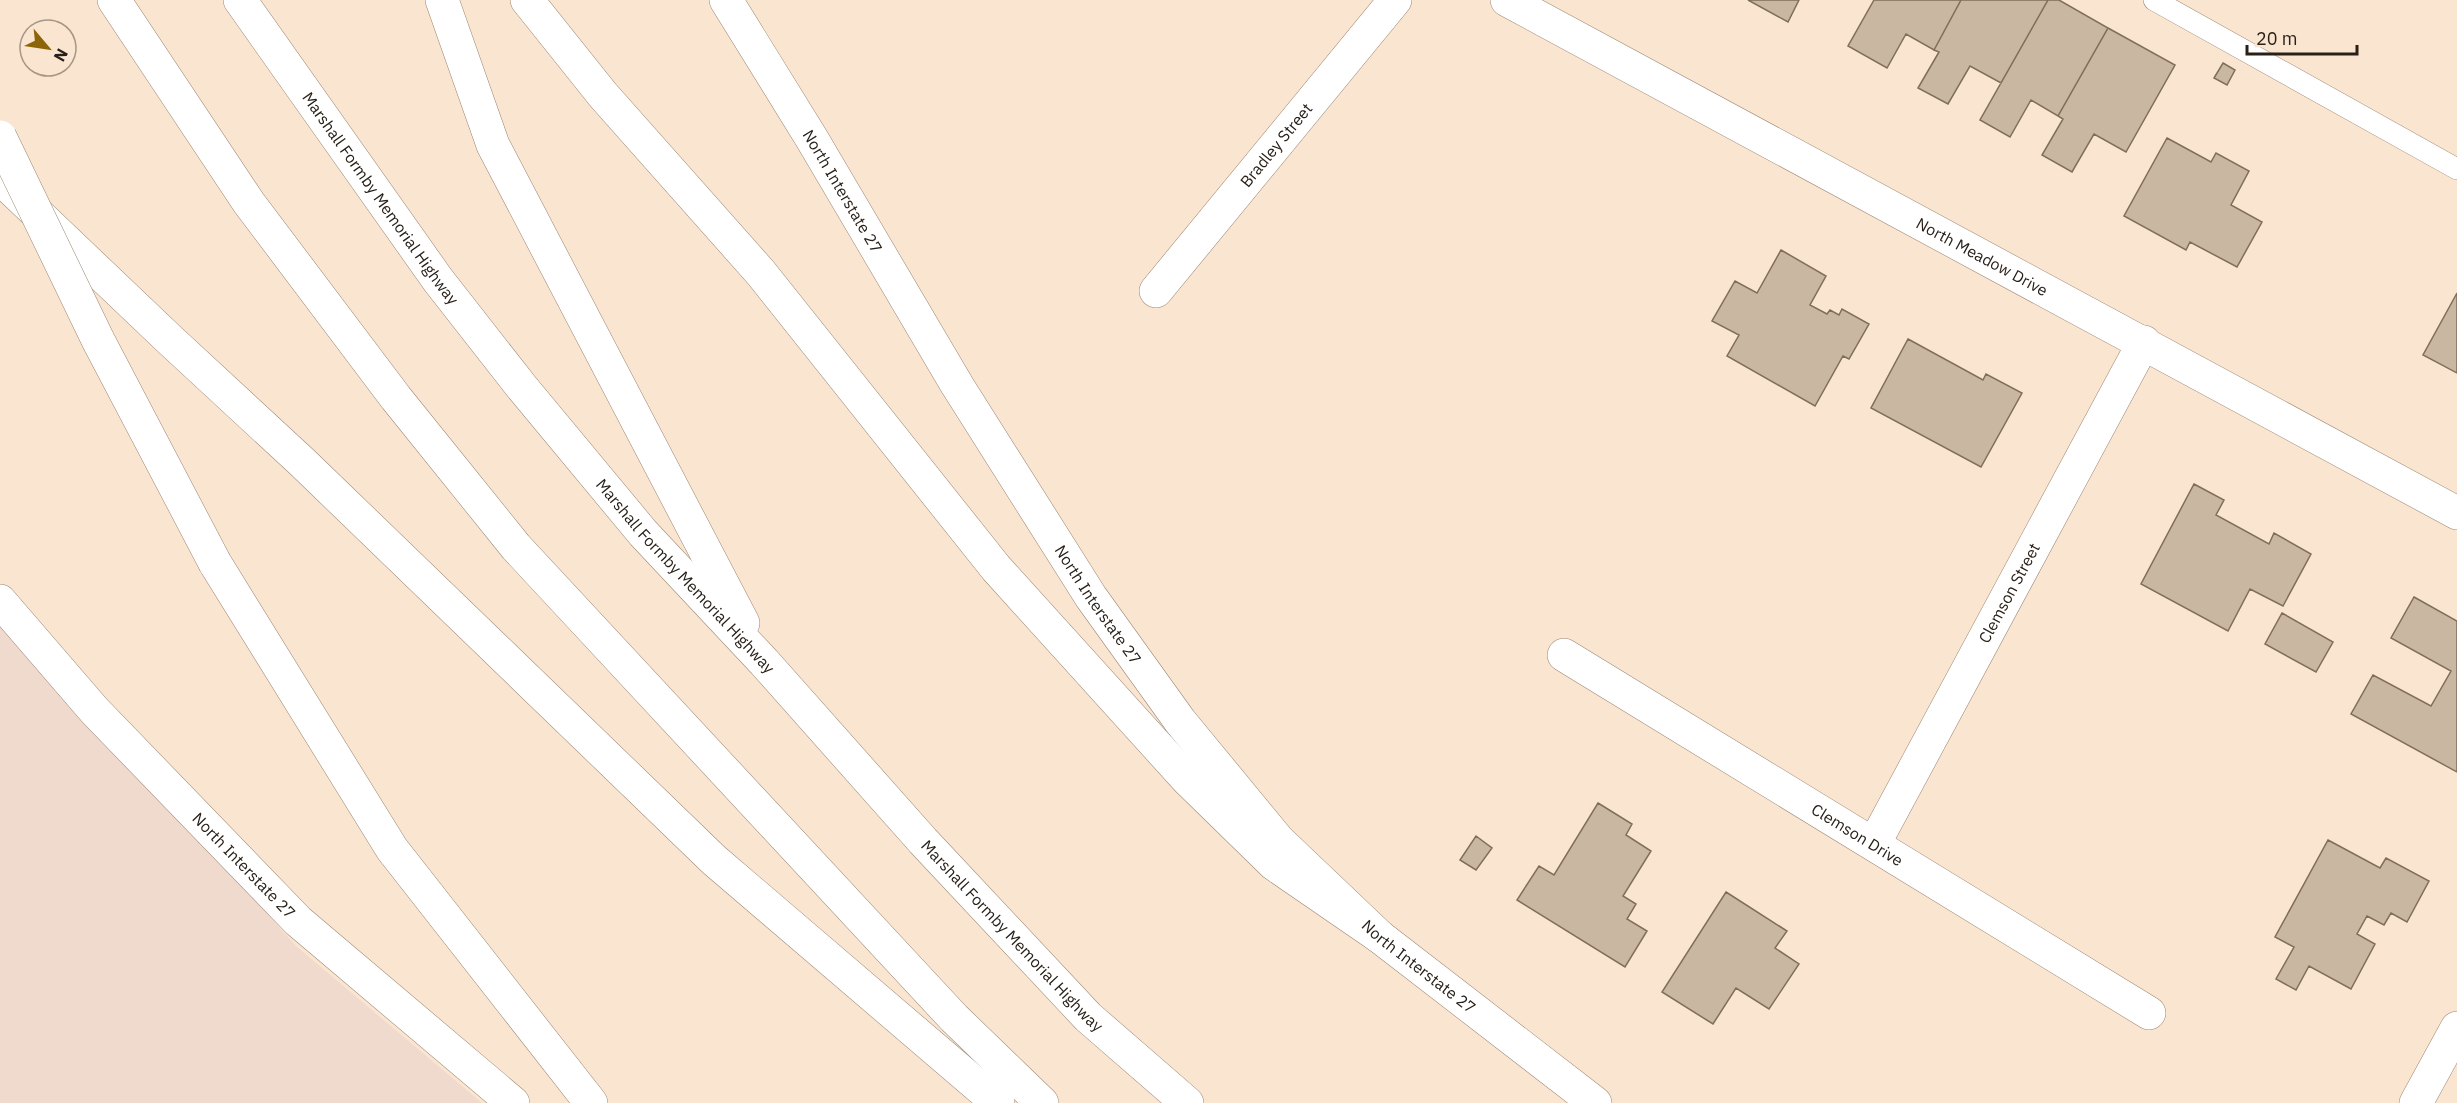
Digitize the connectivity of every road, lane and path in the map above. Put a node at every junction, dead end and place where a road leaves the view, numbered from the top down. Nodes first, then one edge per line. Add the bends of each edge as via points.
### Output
1 (114, 0) edge
2 (240, 0) edge
3 (442, 0) edge
4 (527, 0) edge
5 (726, 0) edge
6 (1395, 0) edge
7 (1507, 0) edge
8 (2154, 0) edge
9 (0, 137) edge
10 (2457, 168) edge
11 (0, 178) edge
12 (1156, 291) dead end
13 (2144, 342) junction
14 (2457, 513) edge
15 (0, 601) edge
16 (1564, 655) dead end
17 (764, 662) junction
18 (1874, 844) junction
19 (1380, 937) junction
20 (2149, 1013) dead end
21 (2457, 1028) edge
22 (513, 1103) edge
23 (591, 1103) edge
24 (998, 1103) edge
25 (1042, 1103) edge
26 (1187, 1103) edge
27 (1595, 1103) edge
28 (2416, 1103) edge

1 - 25 main road via 249,203 396,398 516,547 954,1018
2 - 17 main road, Marshall Formby Memorial Highway via 438,280 521,386 643,533
3 - 17 main road via 493,145
4 - 19 main road via 603,95 761,273 996,568 1186,779 1274,864
5 - 19 main road, North Interstate 27 via 813,139 957,386 1090,597 1180,721 1278,840
6 - 12 main road, Bradley Street
7 - 13 main road, North Meadow Drive
8 - 10 lane
9 - 23 main road, bridge via 98,340 215,563 392,849
11 - 24 main road via 302,462 714,860
13 - 14 main road, North Meadow Drive
13 - 18 main road, Clemson Street
15 - 22 main road, North Interstate 27 via 94,710 298,921
16 - 18 main road, Clemson Drive
17 - 26 main road, Marshall Formby Memorial Highway via 922,841 1088,1017
18 - 20 main road, Clemson Drive
19 - 27 main road, North Interstate 27
21 - 28 main road

